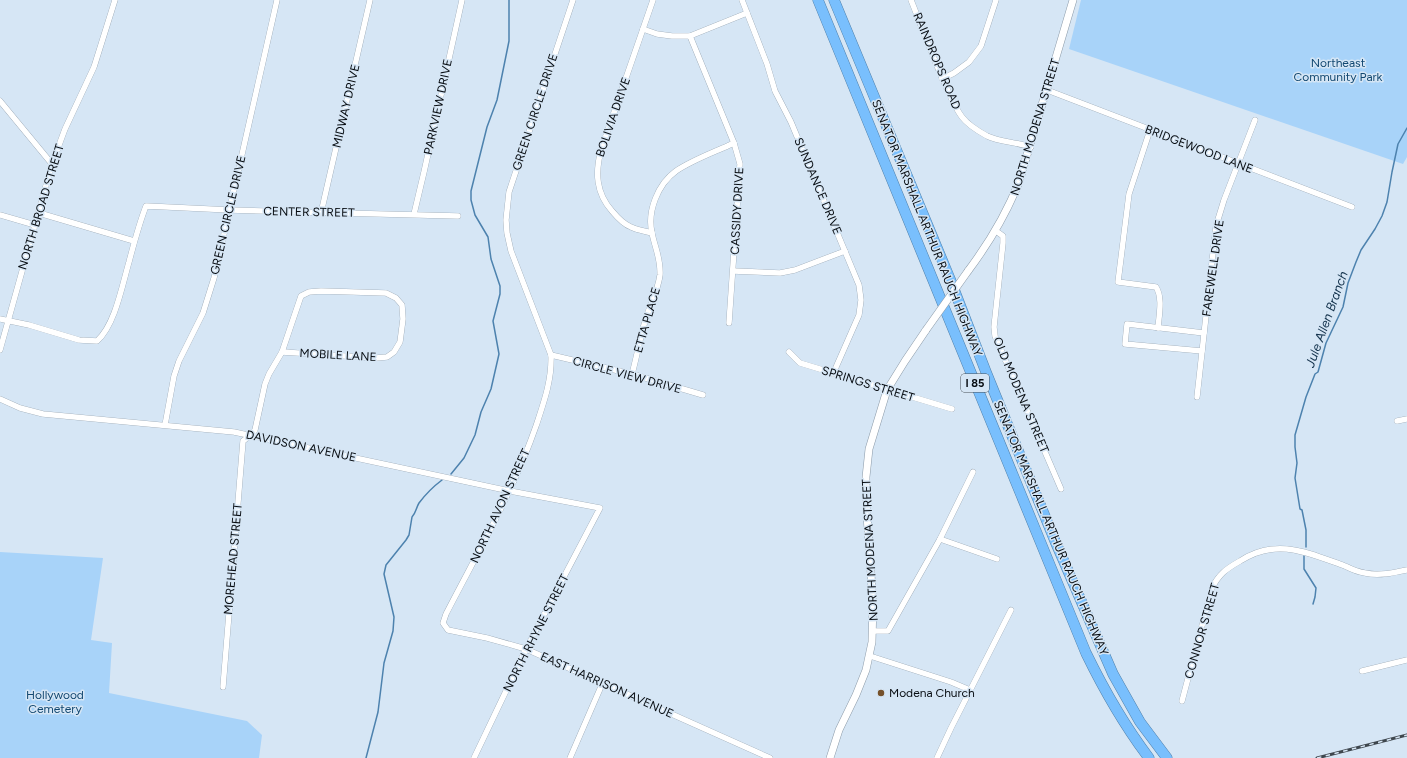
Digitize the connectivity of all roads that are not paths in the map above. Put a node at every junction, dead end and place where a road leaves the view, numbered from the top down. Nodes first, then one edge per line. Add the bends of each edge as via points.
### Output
1 (115, 0) edge
2 (277, 0) edge
3 (370, 0) edge
4 (462, 0) edge
5 (573, 0) edge
6 (653, 0) edge
7 (742, 0) edge
8 (818, 0) edge
9 (834, 0) edge
10 (911, 0) edge
11 (996, 0) edge
12 (1073, 0) edge
13 (747, 13) junction
14 (643, 29) junction
15 (690, 36) junction
16 (942, 79) junction
17 (1047, 90) junction
18 (0, 101) edge
19 (1255, 120) dead end
20 (1150, 130) junction
21 (734, 143) junction
22 (1031, 147) junction
23 (52, 164) junction
24 (1238, 164) junction
25 (1352, 207) dead end
26 (230, 210) junction
27 (39, 213) junction
28 (321, 213) junction
29 (414, 214) junction
30 (0, 215) edge
31 (458, 216) dead end
32 (35, 226) junction
33 (506, 226) joint
34 (996, 231) junction
35 (652, 233) junction
36 (134, 241) junction
37 (845, 251) junction
38 (733, 271) junction
39 (0, 319) edge
40 (7, 321) junction
41 (729, 323) dead end
42 (1158, 328) junction
43 (1204, 334) junction
44 (0, 350) edge
45 (282, 352) junction
46 (789, 352) dead end
47 (1202, 352) junction
48 (551, 355) junction
49 (632, 374) junction
50 (833, 374) junction
51 (887, 390) junction
52 (703, 395) dead end
53 (1197, 397) dead end
54 (0, 399) edge
55 (952, 409) dead end
56 (1407, 419) edge
57 (1396, 421) dead end
58 (164, 425) junction
59 (251, 435) junction
60 (973, 472) dead end
61 (1061, 489) dead end
62 (510, 490) junction
63 (600, 508) joint
64 (940, 540) junction
65 (997, 559) dead end
66 (1407, 570) edge
67 (1011, 610) dead end
68 (443, 623) joint
69 (873, 631) junction
70 (526, 649) junction
71 (870, 656) junction
72 (1407, 660) edge
73 (1362, 672) dead end
74 (603, 682) junction
75 (223, 687) dead end
76 (970, 690) junction
77 (1182, 701) dead end
78 (1140, 722) junction
79 (474, 758) edge
80 (570, 758) edge
81 (770, 758) edge
82 (830, 758) edge
83 (937, 758) edge
84 (1149, 758) edge
85 (1167, 758) edge
86 (1176, 758) edge

1 - 23 street, NORTH BROAD STREET via 94,67
2 - 26 street, GREEN CIRCLE DRIVE
3 - 28 street, MIDWAY DRIVE
4 - 29 street, PARKVIEW DRIVE
5 - 33 street, GREEN CIRCLE DRIVE via 509,192
6 - 14 street, BOLIVIA DRIVE
7 - 13 street, SUNDANCE DRIVE
8 - 84 highway, SENATOR MARSHALL ARTHUR RAUCH HIGHWAY / I 85 via 1086,653 1114,708
9 - 78 highway, SENATOR MARSHALL ARTHUR RAUCH HIGHWAY / I 85 via 1056,540 1113,674
10 - 16 street, RAINDROPS ROAD
11 - 16 street via 981,46 969,62
12 - 17 street, NORTH MODENA STREET
13 - 15 street
13 - 37 street, SUNDANCE DRIVE via 775,91 791,122
14 - 15 street via 657,34
14 - 35 street, BOLIVIA DRIVE via 601,150 597,164 597,179 603,199 617,218 630,226
15 - 21 street, CASSIDY DRIVE
16 - 22 street, RAINDROPS ROAD via 957,110 973,128 987,136
17 - 20 street, BRIDGEWOOD LANE
17 - 22 street, NORTH MODENA STREET
18 - 23 street
19 - 24 street, FAREWELL DRIVE
20 - 24 street, BRIDGEWOOD LANE
20 - 42 street via 1129,194 1118,282 1156,287 1159,291
21 - 35 street, ETTA PLACE via 680,169 666,181 656,196 651,212
21 - 38 street, CASSIDY DRIVE via 740,164
22 - 34 street, NORTH MODENA STREET via 1012,201
23 - 27 street, NORTH BROAD STREET
24 - 25 street, BRIDGEWOOD LANE
24 - 43 street, FAREWELL DRIVE via 1216,226
26 - 28 street, CENTER STREET
26 - 36 street, CENTER STREET via 146,206
26 - 58 street, GREEN CIRCLE DRIVE via 207,301 185,346 174,376
27 - 32 street, NORTH BROAD STREET
27 - 36 street
28 - 29 street, CENTER STREET
29 - 31 street, CENTER STREET
30 - 32 street
32 - 40 street, NORTH BROAD STREET
33 - 48 street, NORTH AVON STREET via 511,251
34 - 51 street, NORTH MODENA STREET, bridge
34 - 61 street, OLD MODENA STREET via 1003,236 1003,243 995,336
35 - 49 street, ETTA PLACE via 660,273
36 - 40 street via 112,318 104,335 97,341 79,340
37 - 38 street via 780,273
37 - 50 street, SUNDANCE DRIVE via 859,285 861,300 859,315
38 - 41 street, CASSIDY DRIVE
39 - 40 street
40 - 44 street, NORTH BROAD STREET
42 - 43 street
42 - 47 street via 1127,324 1125,344
43 - 47 street, FAREWELL DRIVE
45 - 45 street, MOBILE LANE via 301,296 309,292 386,293 402,305 400,342 394,352 387,357
45 - 59 street, MOBILE LANE via 265,384 255,430
46 - 50 street, SPRINGS STREET via 800,364
47 - 53 street, FAREWELL DRIVE
48 - 49 street, CIRCLE VIEW DRIVE
48 - 62 street, NORTH AVON STREET via 546,394
49 - 52 street, CIRCLE VIEW DRIVE
50 - 51 street, SPRINGS STREET
51 - 55 street, SPRINGS STREET
51 - 69 street, NORTH MODENA STREET via 869,449 866,477
54 - 58 street, DAVIDSON AVENUE via 43,414
56 - 57 street
58 - 59 street, DAVIDSON AVENUE
59 - 62 street, DAVIDSON AVENUE
59 - 75 street, MOREHEAD STREET via 243,440
60 - 64 street
62 - 63 street, DAVIDSON AVENUE
62 - 68 street, NORTH AVON STREET
63 - 70 street, NORTH RHYNE STREET
64 - 65 street
64 - 69 street via 888,631
66 - 77 street, CONNOR STREET via 1380,575 1364,573 1302,551 1286,548 1272,549 1244,558 1218,577 1212,588
67 - 76 street
68 - 70 street, EAST HARRISON AVENUE via 448,630
69 - 71 street, NORTH MODENA STREET
70 - 74 street, EAST HARRISON AVENUE
70 - 79 street, NORTH RHYNE STREET
71 - 76 street
71 - 82 street, NORTH MODENA STREET
72 - 73 street
74 - 80 street
74 - 81 street, EAST HARRISON AVENUE
76 - 83 street
78 - 85 highway, SENATOR MARSHALL ARTHUR RAUCH HIGHWAY / I 85
78 - 86 highway

